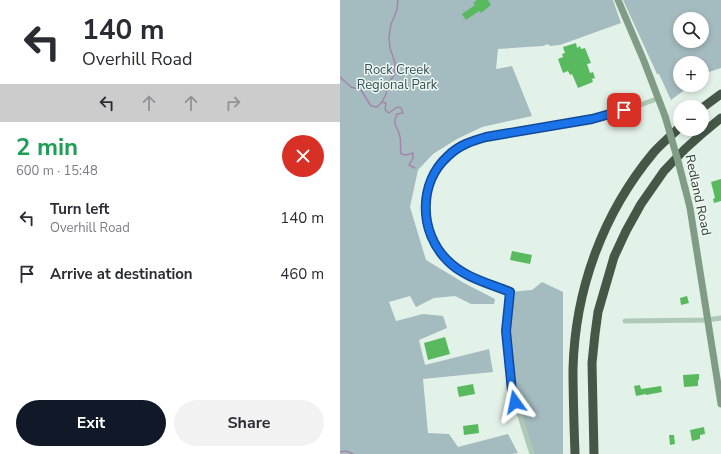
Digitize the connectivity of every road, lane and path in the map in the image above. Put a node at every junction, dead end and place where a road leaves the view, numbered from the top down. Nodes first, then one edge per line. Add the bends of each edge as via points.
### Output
1 (618, 0) edge
2 (721, 94) edge
3 (659, 98) junction
4 (709, 103) edge
5 (721, 118) edge
6 (673, 133) edge
7 (721, 318) edge
8 (626, 320) dead end
9 (708, 320) junction
10 (721, 404) edge
11 (532, 454) edge
12 (575, 454) edge
13 (594, 454) edge

1 - 3 main road, Redland Road
2 - 4 highway
3 - 9 main road, Redland Road, bridge via 690,208
3 - 11 street via 592,119 469,142 441,164 426,196 425,213 429,231 440,253 455,268 510,292 506,331 512,391
5 - 13 highway via 664,171 641,204 614,257 598,312 592,363
6 - 12 highway via 655,152 620,200 602,234 589,271 581,299 574,368
7 - 9 street
8 - 9 street
9 - 10 main road, Redland Road

